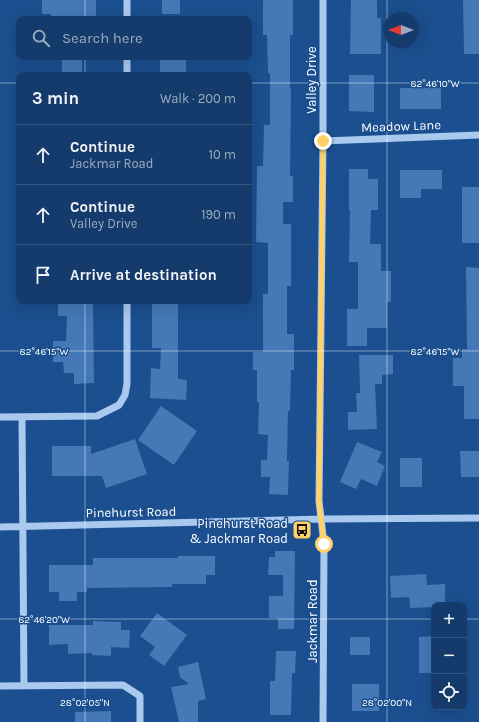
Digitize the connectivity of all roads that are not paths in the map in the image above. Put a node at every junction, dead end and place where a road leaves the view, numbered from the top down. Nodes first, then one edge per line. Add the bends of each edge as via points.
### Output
1 (127, 0) edge
2 (323, 0) edge
3 (127, 16) edge
4 (127, 60) edge
5 (127, 72) edge
6 (479, 135) edge
7 (323, 141) junction
8 (127, 304) edge
9 (0, 417) edge
10 (22, 417) junction
11 (479, 518) edge
12 (322, 520) junction
13 (0, 527) edge
14 (22, 527) junction
15 (0, 686) edge
16 (24, 686) junction
17 (140, 722) edge
18 (323, 722) edge

1 - 3 street
2 - 7 street, Valley Drive
4 - 5 street
6 - 7 street, Meadow Lane
7 - 12 street, Valley Drive via 319,501
8 - 10 street via 127,384 125,395 119,405 97,416
9 - 10 street
10 - 14 street
11 - 12 street, Pinehurst Road
12 - 14 street, Pinehurst Road
12 - 18 street, Jackmar Road
13 - 14 street, Pinehurst Road
14 - 16 street
15 - 16 street
16 - 17 street via 123,685 140,696

